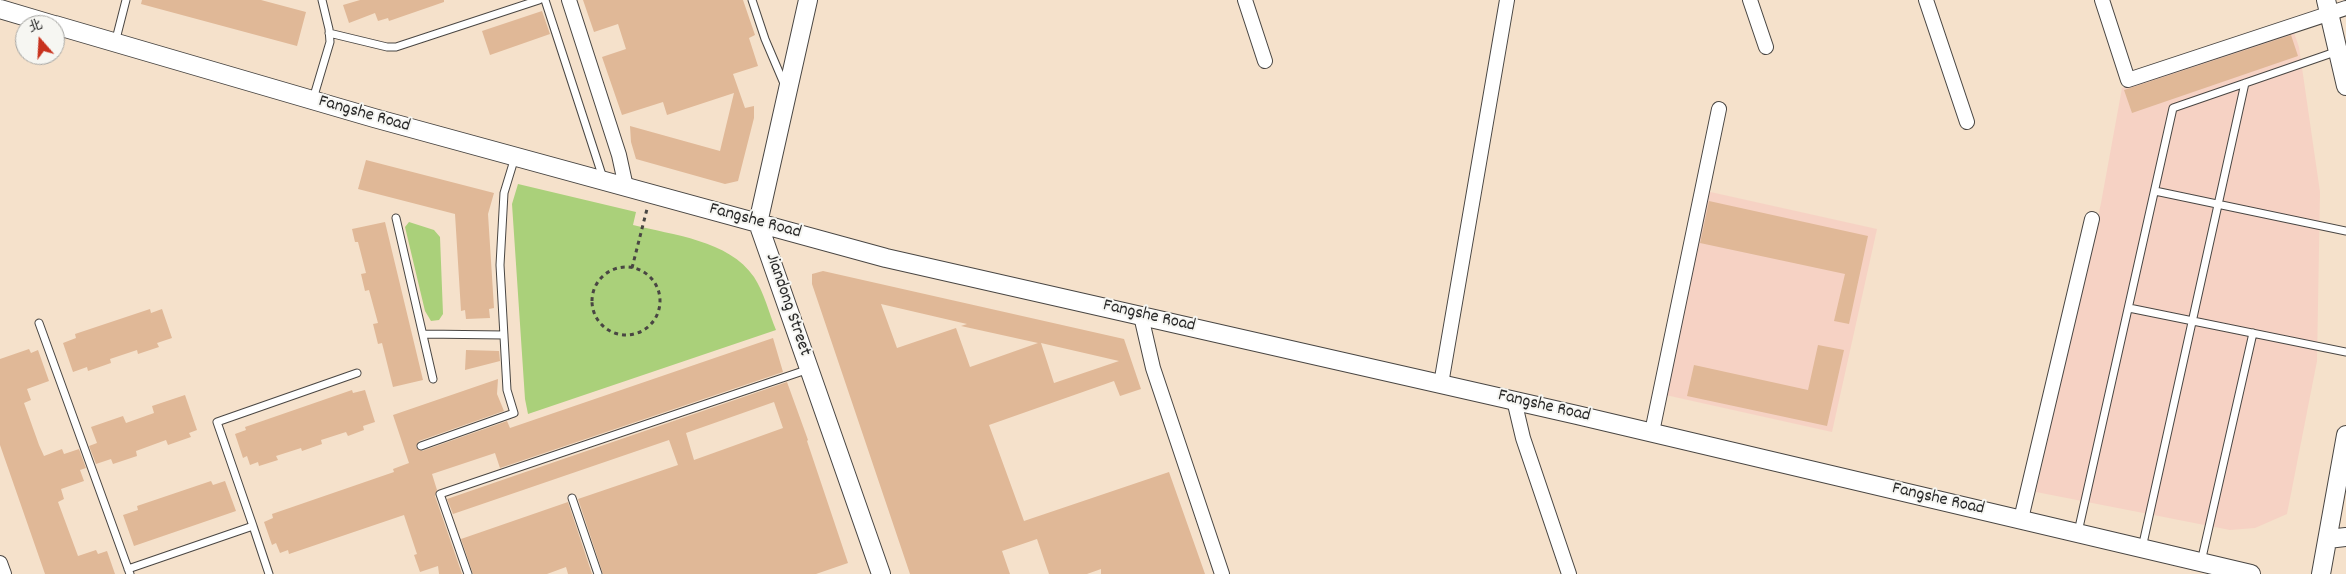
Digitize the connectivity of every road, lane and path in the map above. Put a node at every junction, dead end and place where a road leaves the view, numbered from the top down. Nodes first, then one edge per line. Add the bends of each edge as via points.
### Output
1 (126, 0) edge
2 (322, 0) edge
3 (539, 0) edge
4 (545, 0) edge
5 (569, 0) edge
6 (752, 0) edge
7 (808, 0) edge
8 (1245, 0) edge
9 (1507, 0) edge
10 (1750, 0) edge
11 (1926, 0) edge
12 (2102, 0) edge
13 (2334, 7) edge
14 (0, 9) edge
15 (20, 15) edge
16 (65, 28) edge
17 (329, 33) junction
18 (114, 43) junction
19 (1766, 47) dead end
20 (2338, 51) junction
21 (1265, 61) dead end
22 (2245, 83) junction
23 (2346, 86) edge
24 (788, 93) junction
25 (312, 100) junction
26 (1719, 109) dead end
27 (1967, 122) dead end
28 (515, 157) junction
29 (604, 181) junction
30 (626, 187) junction
31 (2155, 191) junction
32 (650, 194) junction
33 (2218, 204) junction
34 (396, 218) dead end
35 (2092, 219) dead end
36 (758, 223) junction
37 (2346, 231) edge
38 (632, 268) junction
39 (2129, 308) junction
40 (1141, 316) junction
41 (2193, 321) junction
42 (39, 323) dead end
43 (2253, 333) junction
44 (423, 334) junction
45 (504, 335) junction
46 (2346, 352) edge
47 (809, 369) junction
48 (357, 373) dead end
49 (433, 379) dead end
50 (1441, 384) junction
51 (1514, 400) junction
52 (1652, 432) junction
53 (2346, 435) edge
54 (421, 446) dead end
55 (572, 498) dead end
56 (2021, 519) junction
57 (253, 526) junction
58 (2078, 533) junction
59 (2346, 537) edge
60 (2328, 539) junction
61 (2142, 548) junction
62 (0, 562) edge
63 (2200, 562) junction
64 (129, 572) edge
65 (4, 574) edge
66 (269, 574) edge
67 (468, 574) edge
68 (598, 574) edge
69 (881, 574) edge
70 (1222, 574) edge
71 (1569, 574) edge
72 (2251, 574) edge
73 (2321, 574) edge

1 - 18 lane
2 - 17 lane
3 - 17 lane via 396,47 388,48
4 - 29 lane
5 - 30 street via 619,155
6 - 24 lane
7 - 24 street
8 - 21 street
9 - 50 street
10 - 19 street
11 - 27 street
12 - 13 street via 2128,80
13 - 20 street
14 - 15 street, Fangshe Road
16 - 18 street, Fangshe Road
17 - 25 lane via 327,54
18 - 25 street, Fangshe Road
20 - 22 lane
20 - 23 street
22 - 31 lane via 2173,108
22 - 33 lane
24 - 36 street
25 - 28 street, Fangshe Road
26 - 52 street
28 - 29 street, Fangshe Road
28 - 45 lane via 502,209 500,265
29 - 30 street, Fangshe Road
30 - 32 street, Fangshe Road
31 - 33 lane
31 - 39 lane
32 - 36 street, Fangshe Road
32 - 38 path
33 - 37 lane
33 - 41 lane
34 - 44 lane
35 - 56 street
36 - 40 street, Fangshe Road via 886,258
36 - 47 street, Jiandong Street
38 - 38 path via 641,271 655,284 659,293 658,312 646,328 628,335 618,334 605,328 596,316 592,297 606,274
39 - 41 lane
39 - 58 lane
40 - 50 street, Fangshe Road
40 - 70 street via 1153,368
41 - 43 lane
41 - 61 lane
42 - 64 lane
43 - 46 lane
43 - 63 lane
44 - 45 lane
44 - 49 lane
45 - 54 lane via 507,390 514,413
47 - 67 lane via 440,494
47 - 69 street, Jiandong Street
48 - 57 lane via 217,422
50 - 51 street, Fangshe Road
51 - 52 street, Fangshe Road
51 - 71 street via 1522,438
52 - 56 street, Fangshe Road
53 - 60 street
55 - 68 lane
56 - 58 street, Fangshe Road
57 - 64 lane
57 - 66 lane
58 - 61 street, Fangshe Road
59 - 60 street
60 - 73 street
61 - 63 street, Fangshe Road
62 - 65 street
63 - 72 street, Fangshe Road

